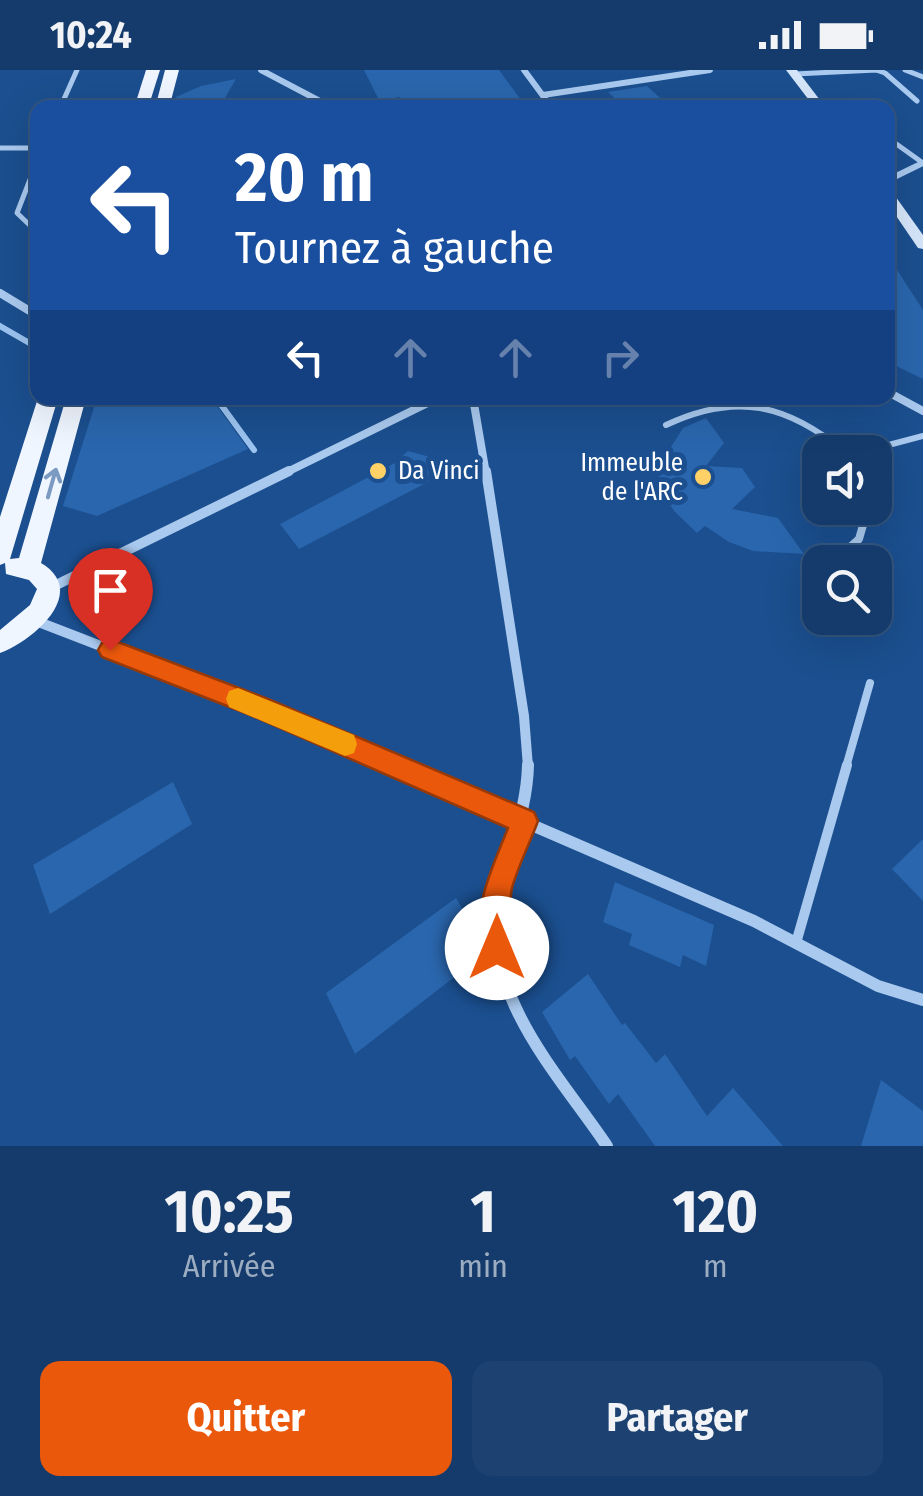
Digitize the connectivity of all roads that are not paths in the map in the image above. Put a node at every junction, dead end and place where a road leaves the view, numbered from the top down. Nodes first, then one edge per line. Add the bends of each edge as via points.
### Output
1 (77, 70) edge
2 (153, 70) edge
3 (172, 70) edge
4 (261, 70) edge
5 (524, 70) edge
6 (710, 70) edge
7 (876, 70) edge
8 (905, 70) edge
9 (793, 72) edge
10 (923, 77) edge
11 (544, 95) junction
12 (64, 100) edge
13 (144, 100) edge
14 (164, 100) edge
15 (318, 100) edge
16 (547, 100) edge
17 (815, 100) edge
18 (918, 101) dead end
19 (895, 143) edge
20 (0, 148) edge
21 (30, 148) edge
22 (923, 163) edge
23 (895, 177) edge
24 (30, 179) edge
25 (895, 206) edge
26 (30, 226) edge
27 (923, 245) edge
28 (0, 293) edge
29 (30, 311) edge
30 (895, 396) edge
31 (46, 405) edge
32 (74, 405) edge
33 (424, 405) edge
34 (473, 405) edge
35 (718, 405) edge
36 (757, 405) edge
37 (923, 411) edge
38 (666, 424) dead end
39 (827, 435) edge
40 (923, 436) edge
41 (892, 444) edge
42 (0, 555) edge
43 (28, 568) junction
44 (0, 570) edge
45 (49, 588) junction
46 (36, 621) junction
47 (0, 642) edge
48 (870, 683) dead end
49 (524, 821) junction
50 (796, 943) junction
51 (923, 1000) edge
52 (607, 1146) edge

1 - 12 lane
2 - 13 main road
3 - 14 main road
4 - 15 street
5 - 11 street
6 - 11 street
7 - 9 lane
7 - 18 lane
8 - 10 lane
9 - 17 main road
11 - 16 street
19 - 22 lane
20 - 21 lane
22 - 23 street
24 - 26 lane via 16,213
25 - 27 main road
28 - 29 street
30 - 37 street
31 - 42 main road
43 -> 32 main road
33 - 45 street
34 - 49 street via 526,737
35 - 38 lane
36 - 39 lane
40 - 41 lane
43 - 44 main road
43 - 45 main road
45 - 46 main road
46 - 47 main road
46 - 49 street
48 - 50 lane
49 - 50 street
49 - 52 street via 498,888 493,924 500,972 511,1001
50 - 51 street via 878,986

